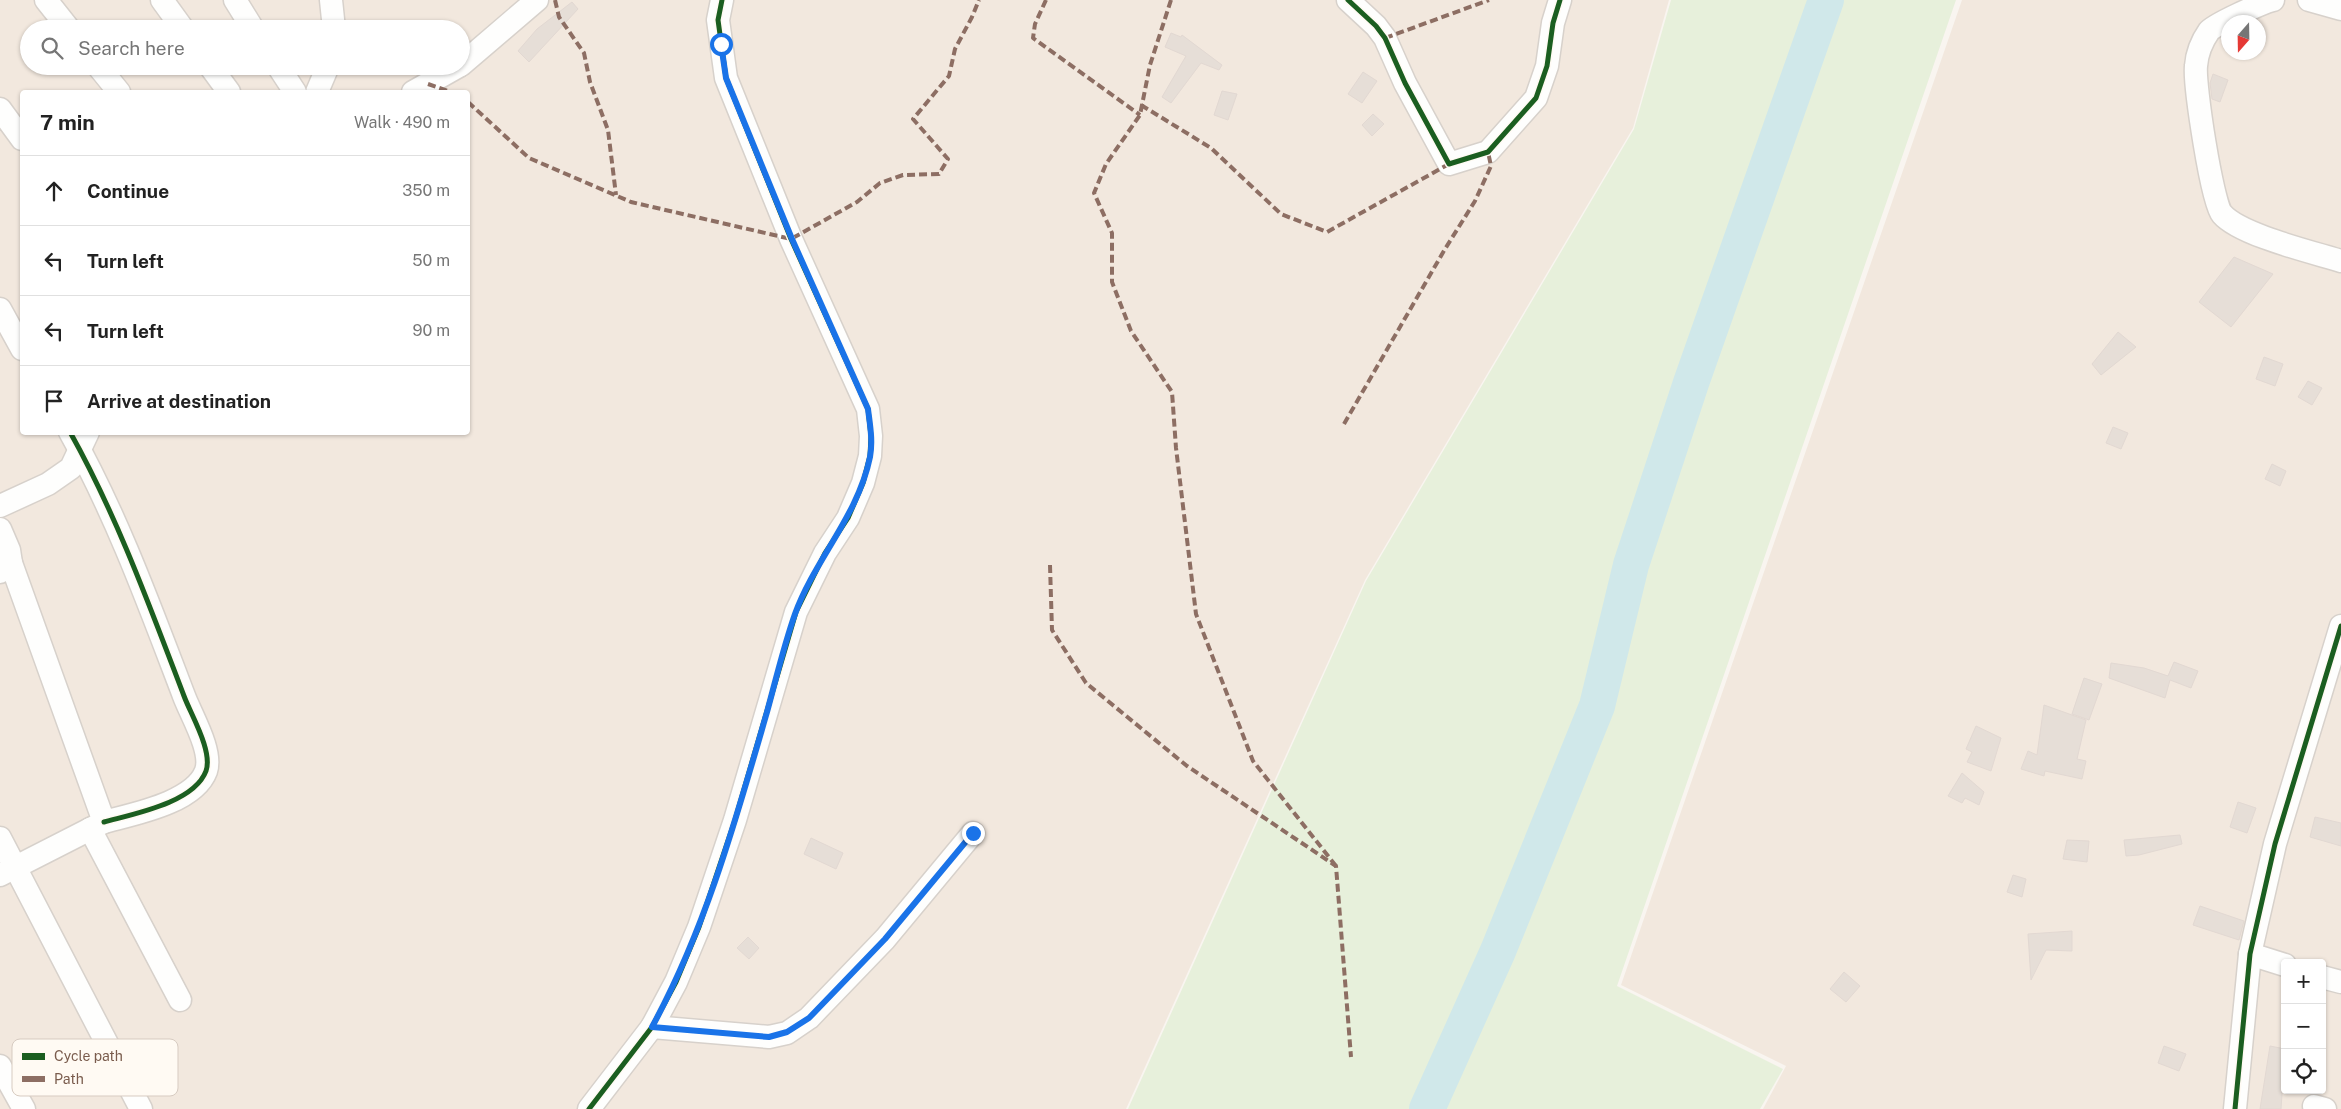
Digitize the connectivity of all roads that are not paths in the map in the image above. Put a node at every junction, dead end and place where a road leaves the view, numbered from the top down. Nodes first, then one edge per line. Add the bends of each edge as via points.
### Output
1 (46, 0) edge
2 (162, 0) edge
3 (234, 0) edge
4 (331, 0) edge
5 (537, 0) edge
6 (722, 0) edge
7 (1348, 0) edge
8 (1560, 0) edge
9 (2273, 0) edge
10 (2309, 0) edge
11 (2341, 9) edge
12 (61, 20) edge
13 (176, 20) edge
14 (247, 20) edge
15 (333, 20) edge
16 (470, 57) edge
17 (105, 75) edge
18 (217, 75) edge
19 (284, 75) edge
20 (324, 75) edge
21 (444, 75) edge
22 (117, 90) edge
23 (228, 90) edge
24 (294, 90) edge
25 (318, 90) edge
26 (417, 90) edge
27 (0, 109) edge
28 (20, 136) edge
29 (2341, 262) edge
30 (0, 309) edge
31 (20, 345) edge
32 (79, 439) edge
33 (0, 506) edge
34 (0, 528) edge
35 (6, 568) edge
36 (2341, 626) edge
37 (97, 825) junction
38 (973, 833) dead end
39 (0, 838) edge
40 (8, 871) edge
41 (2250, 954) junction
42 (2281, 964) edge
43 (2326, 977) edge
44 (2341, 982) edge
45 (180, 1000) dead end
46 (652, 1027) junction
47 (102, 1039) edge
48 (0, 1066) edge
49 (12, 1088) edge
50 (17, 1096) edge
51 (134, 1096) edge
52 (24, 1109) edge
53 (141, 1109) edge
54 (589, 1109) edge
55 (2235, 1109) edge

1 - 12 street
2 - 13 street
3 - 14 street
4 - 15 street
5 - 16 street
6 - 46 street via 718,20 726,78 792,239 868,409 870,456 848,518 825,553 796,612 735,820 699,927 676,982
7 - 8 street via 1385,38 1405,83 1449,164 1488,152 1536,98 1548,66 1553,24
9 - 29 street via 2210,28 2199,49 2196,68 2204,146 2221,213 2235,224 2262,236
10 - 11 street
17 - 22 street
18 - 23 street
19 - 24 street
20 - 25 street
21 - 26 street
27 - 28 street
30 - 31 street
32 - 33 street via 71,468 48,484
32 - 37 street via 138,573 185,700 201,734 207,759 206,771 186,793 163,806
34 - 35 street via 9,550
35 - 37 street
36 - 41 street via 2275,844
37 - 40 street
37 - 45 street
38 - 46 street via 885,939 809,1018 787,1032 769,1037
39 - 40 street
40 - 47 street
41 - 42 street
41 - 55 street
43 - 44 street
46 - 54 street
48 - 49 street
50 - 52 street
51 - 53 street

